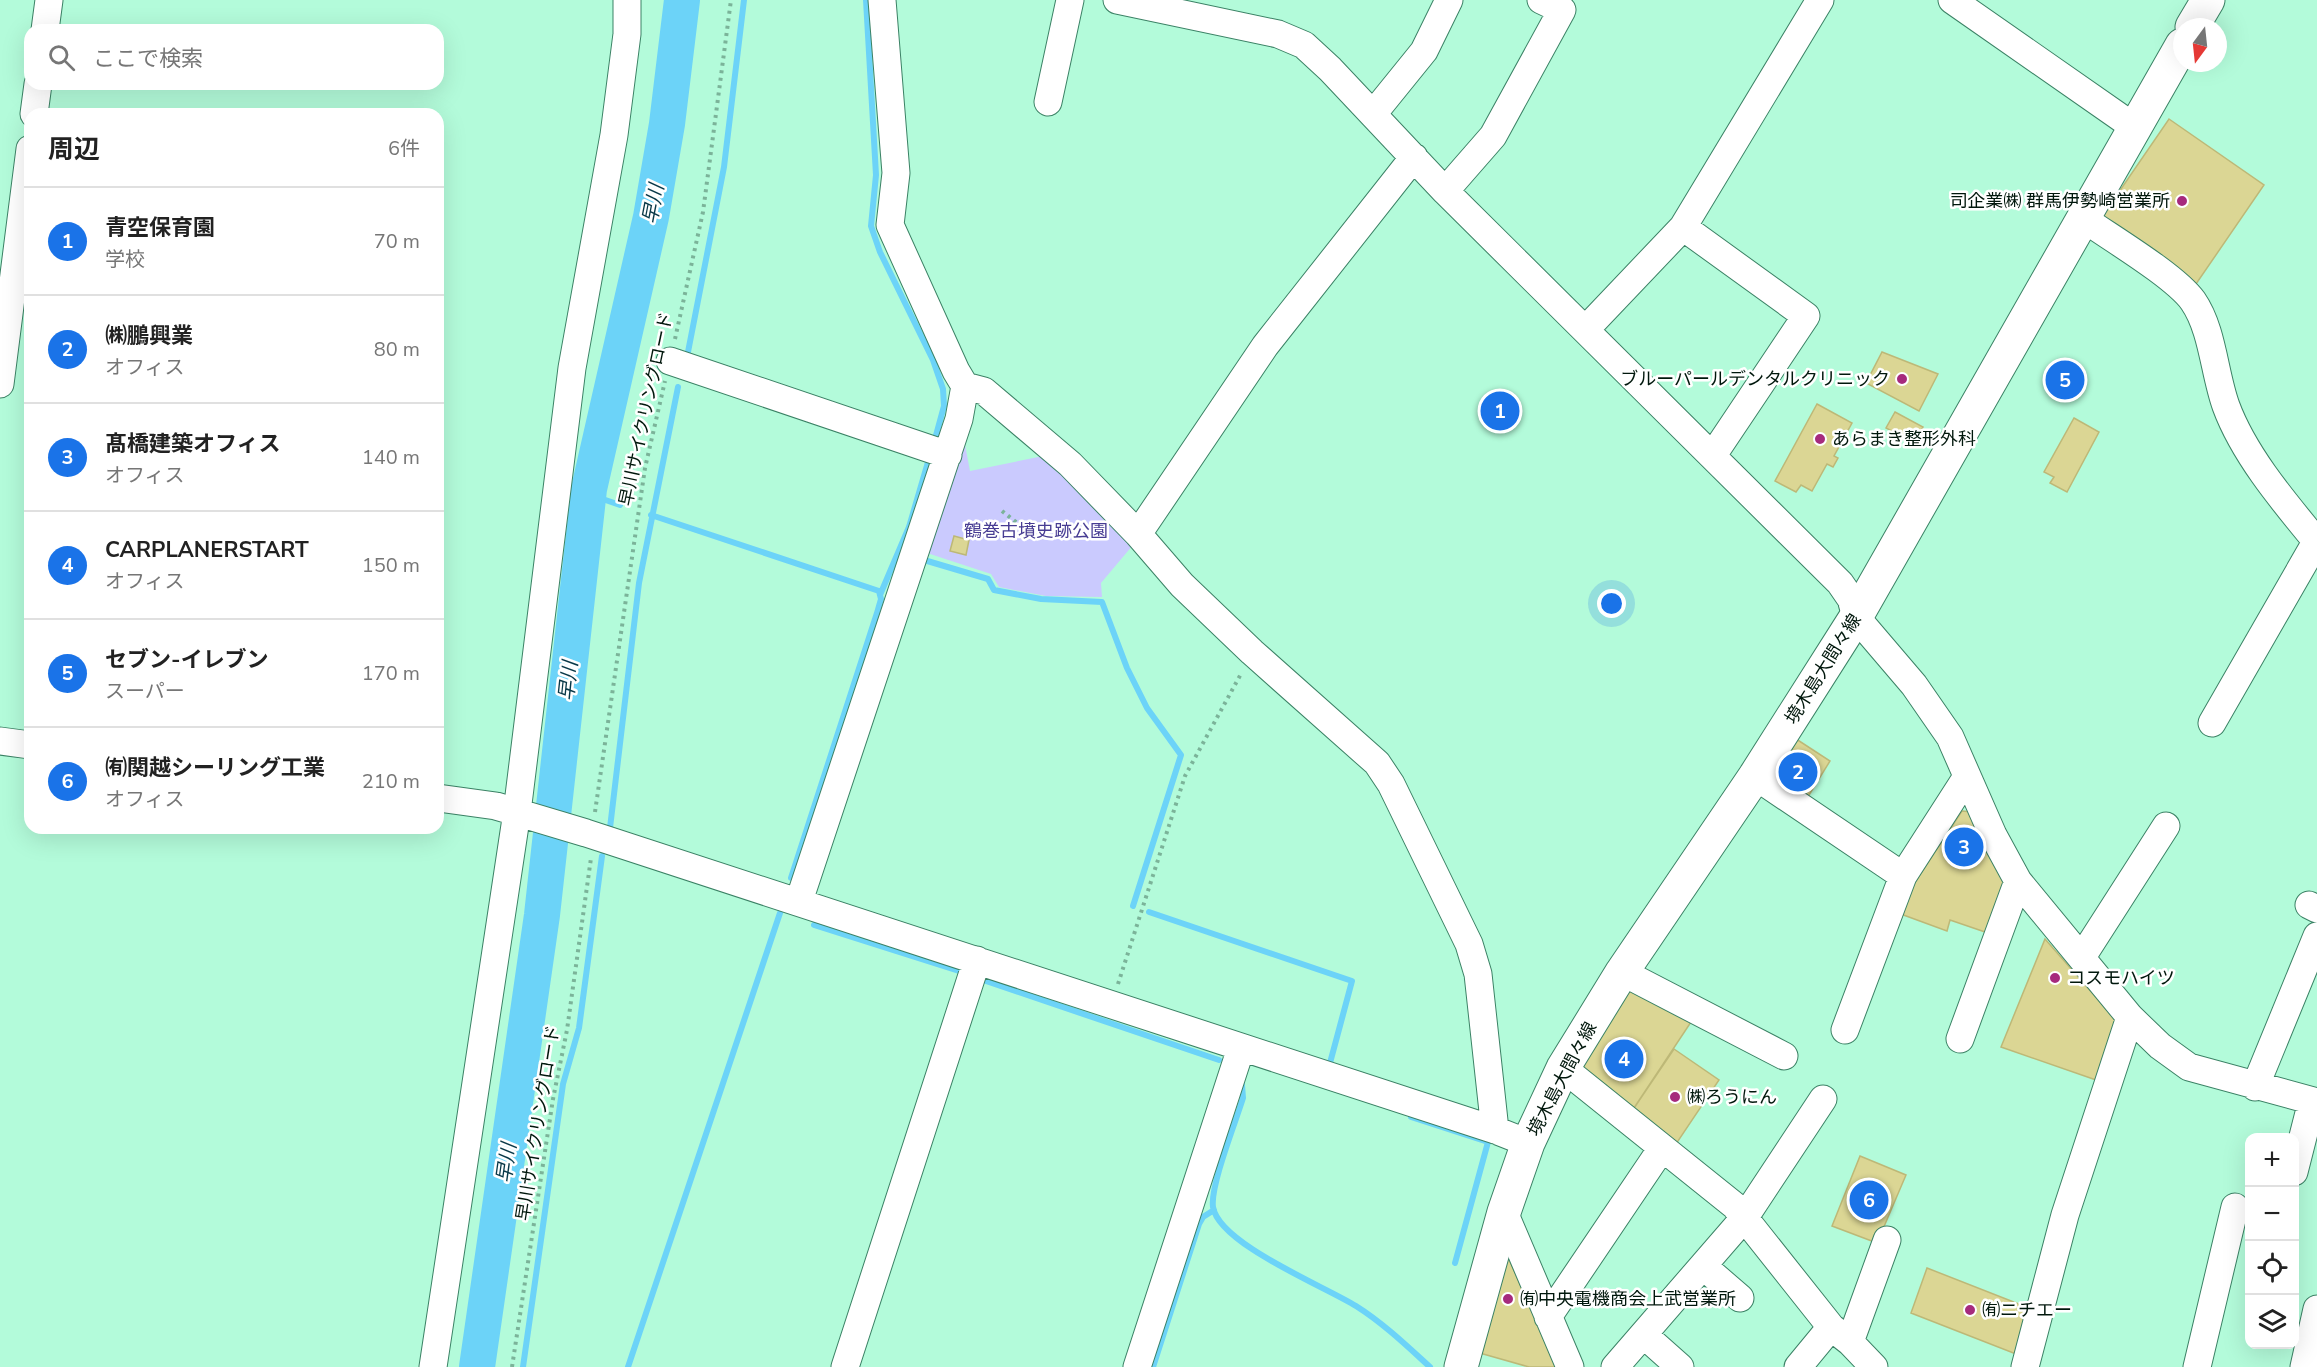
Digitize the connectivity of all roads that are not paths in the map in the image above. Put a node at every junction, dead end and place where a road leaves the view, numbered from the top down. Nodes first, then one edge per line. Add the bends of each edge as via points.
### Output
1 (49, 0) edge
2 (627, 0) edge
3 (882, 0) edge
4 (1071, 0) edge
5 (1449, 0) edge
6 (1541, 0) edge
7 (1820, 0) edge
8 (1952, 0) edge
9 (2208, 0) edge
10 (1126, 1) edge
11 (1226, 10) edge
12 (2198, 18) edge
13 (46, 24) edge
14 (2173, 60) edge
15 (37, 90) edge
16 (1048, 102) dead end
17 (35, 108) edge
18 (1373, 114) junction
19 (2134, 127) junction
20 (1414, 157) junction
21 (1445, 191) junction
22 (24, 196) edge
23 (2084, 219) junction
24 (1683, 226) junction
25 (1586, 329) junction
26 (670, 361) road end
27 (0, 384) edge
28 (965, 386) junction
29 (1713, 454) junction
30 (948, 455) junction
31 (1138, 534) junction
32 (2317, 542) edge
33 (1856, 617) junction
34 (2212, 723) dead end
35 (0, 741) edge
36 (24, 744) edge
37 (1755, 776) junction
38 (1966, 778) junction
39 (444, 799) edge
40 (521, 814) junction
41 (2166, 826) dead end
42 (1903, 876) junction
43 (2018, 881) junction
44 (799, 901) junction
45 (2317, 936) edge
46 (2082, 957) junction
47 (977, 960) junction
48 (1622, 972) junction
49 (2130, 1017) junction
50 (1845, 1030) dead end
51 (1960, 1039) dead end
52 (1241, 1048) junction
53 (1784, 1056) dead end
54 (1563, 1068) junction
55 (2255, 1087) junction
56 (1823, 1099) dead end
57 (2314, 1102) edge
58 (1495, 1130) junction
59 (1528, 1143) junction
60 (1662, 1148) junction
61 (2299, 1157) edge
62 (2234, 1207) edge
63 (1504, 1212) junction
64 (1746, 1217) junction
65 (1887, 1240) dead end
66 (1703, 1266) junction
67 (1740, 1298) dead end
68 (2317, 1309) edge
69 (1548, 1317) junction
70 (1841, 1334) junction
71 (1644, 1335) junction
72 (433, 1367) edge
73 (844, 1367) edge
74 (1137, 1367) edge
75 (1461, 1367) edge
76 (1570, 1367) edge
77 (1615, 1367) edge
78 (1680, 1367) edge
79 (1798, 1367) edge
80 (1874, 1367) edge
81 (2025, 1367) edge
82 (2197, 1367) edge
83 (2304, 1367) edge

1 - 13 street
2 - 40 street via 627,34 615,135 572,368
3 - 28 street via 896,173 890,225
4 - 16 street
5 - 18 street via 1424,51
6 - 21 street via 1562,10 1493,136
7 - 24 street
8 - 19 street
9 - 12 main road
10 - 11 street
11 - 18 street via 1304,45
14 - 19 main road, 境木島大間々線
15 - 17 street
18 - 20 street
19 - 23 main road, 境木島大間々線
20 - 21 street
20 - 31 street via 1265,346
21 - 25 street
22 - 27 street
23 - 32 street via 2193,301 2226,407 2255,459
23 - 33 main road, 境木島大間々線
24 - 25 street
24 - 29 street via 1806,315
25 - 29 street
26 - 30 street
28 - 30 street
28 - 31 street via 984,391 1070,464
29 - 33 street via 1840,583 1851,599
30 - 44 street
31 - 58 street via 1182,585 1377,763 1391,784 1469,944 1478,974
32 - 34 street
33 - 37 main road, 境木島大間々線
33 - 38 street via 1914,685 1950,737
35 - 36 street
37 - 42 street
37 - 48 main road, 境木島大間々線
38 - 42 street
38 - 43 street
39 - 40 street via 496,806
40 - 44 street
40 - 72 street
41 - 46 street
42 - 50 street
43 - 46 street
43 - 51 street
44 - 47 street
45 - 55 street
46 - 49 street
47 - 52 street
47 - 73 street
48 - 53 street
48 - 54 main road, 境木島大間々線
49 - 55 street via 2189,1067
49 - 81 street via 2065,1215
52 - 58 street
52 - 74 street
54 - 59 main road, 境木島大間々線
54 - 60 street
55 - 57 street
56 - 64 street
57 - 61 street
58 - 59 street
59 - 63 main road, 境木島大間々線
60 - 64 street
60 - 69 street
62 - 82 street
63 - 69 street
63 - 75 main road, 境木島大間々線
64 - 66 street
64 - 70 street
65 - 70 street
66 - 67 street
66 - 71 street
68 - 83 street
69 - 76 street
70 - 79 street
70 - 80 street
71 - 77 street
71 - 78 street

